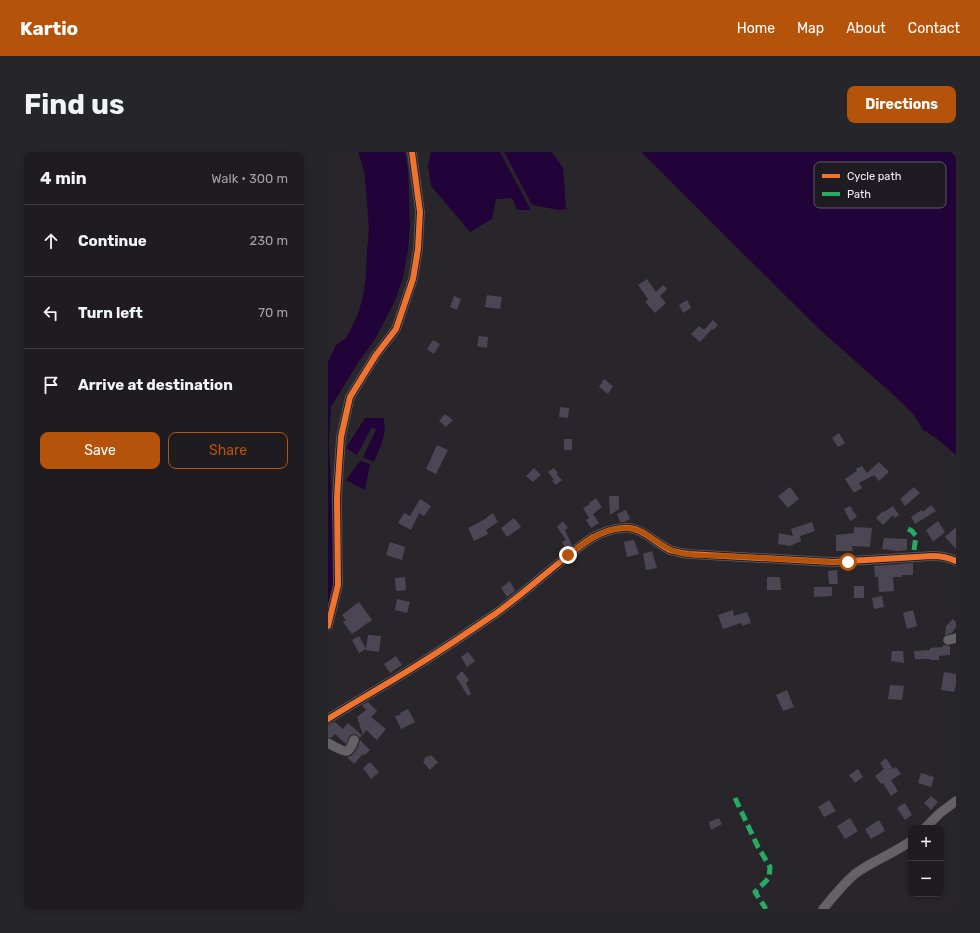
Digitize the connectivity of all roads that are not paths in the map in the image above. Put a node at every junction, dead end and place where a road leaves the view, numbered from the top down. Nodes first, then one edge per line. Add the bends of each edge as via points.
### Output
1 (412, 152) edge
2 (956, 561) edge
3 (328, 626) edge
4 (328, 719) edge
5 (354, 740) dead end
6 (328, 743) edge
7 (956, 801) edge
8 (928, 825) edge
9 (908, 843) edge
10 (823, 909) edge

1 - 3 street via 420,212 413,279 396,330 376,355 350,397 341,437 338,466 338,585
2 - 4 street via 932,556 833,562 688,554 670,549 634,529 612,529 591,538 496,613 420,664
5 - 6 street via 346,751
7 - 8 street
9 - 10 street via 854,875

